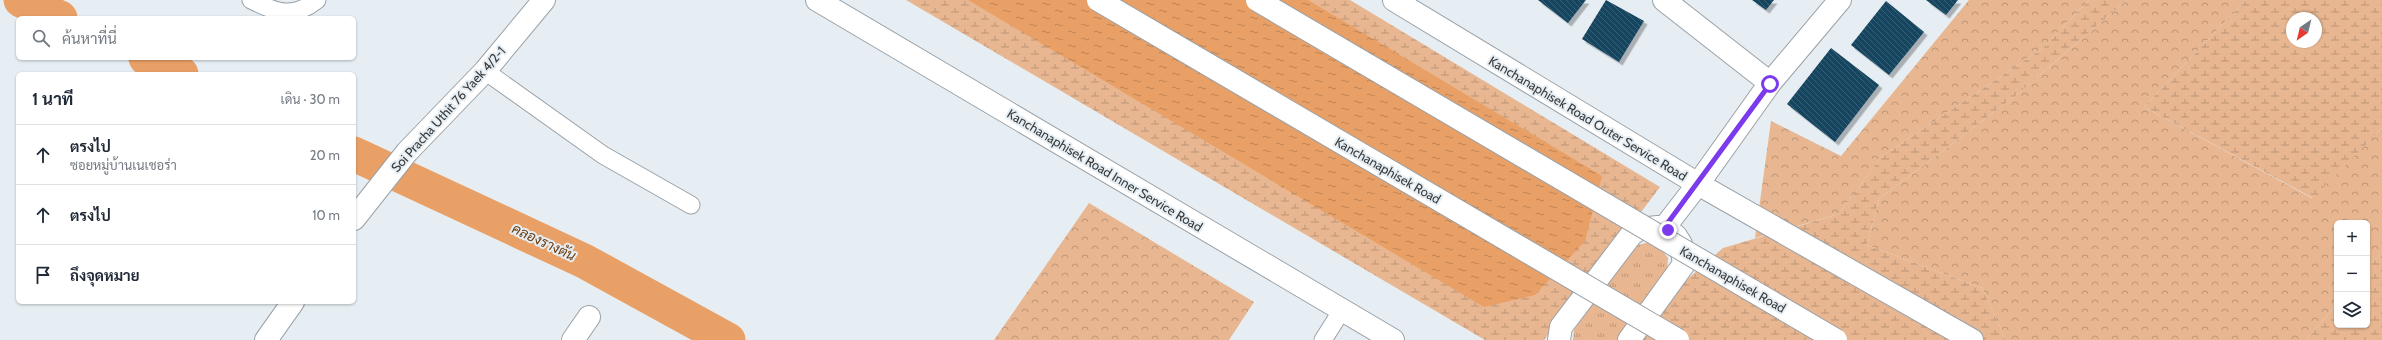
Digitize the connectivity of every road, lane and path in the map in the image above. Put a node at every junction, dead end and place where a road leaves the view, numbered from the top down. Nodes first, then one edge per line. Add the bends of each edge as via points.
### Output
1 (251, 0) edge
2 (317, 0) edge
3 (544, 0) edge
4 (817, 0) edge
5 (1098, 0) edge
6 (1257, 0) edge
7 (1394, 0) edge
8 (1664, 0) edge
9 (1840, 0) edge
10 (485, 71) junction
11 (1770, 84) junction
12 (1698, 184) junction
13 (691, 205) dead end
14 (356, 216) edge
15 (1664, 228) junction
16 (292, 304) edge
17 (1342, 310) junction
18 (589, 317) dead end
19 (266, 340) edge
20 (572, 340) edge
21 (1323, 340) edge
22 (1393, 340) edge
23 (1559, 340) edge
24 (1628, 340) edge
25 (1678, 340) edge
26 (1836, 340) edge
27 (1972, 340) edge

1 - 2 lane via 271,10 291,13 306,9
3 - 10 main road, Soi Pracha Uthit 76 Yaek 4/2-1
4 - 17 main road, Kanchanaphisek Road Inner Service Road
5 - 25 main road, Kanchanaphisek Road, bridge
6 - 26 main road, Kanchanaphisek Road, bridge
7 - 12 main road, Kanchanaphisek Road Outer Service Road
8 - 11 main road
9 - 11 main road
10 - 13 lane via 603,155
10 - 14 main road, Soi Pracha Uthit 76 Yaek 4/2-1 via 407,152
11 - 12 main road
12 - 15 main road
12 - 27 main road, Kanchanaphisek Road Outer Service Road
15 - 23 main road via 1649,226 1631,235 1561,327
15 - 24 main road via 1676,236 1681,244 1684,264
16 - 19 main road
17 - 21 lane
17 - 22 main road, Kanchanaphisek Road Inner Service Road
18 - 20 main road

